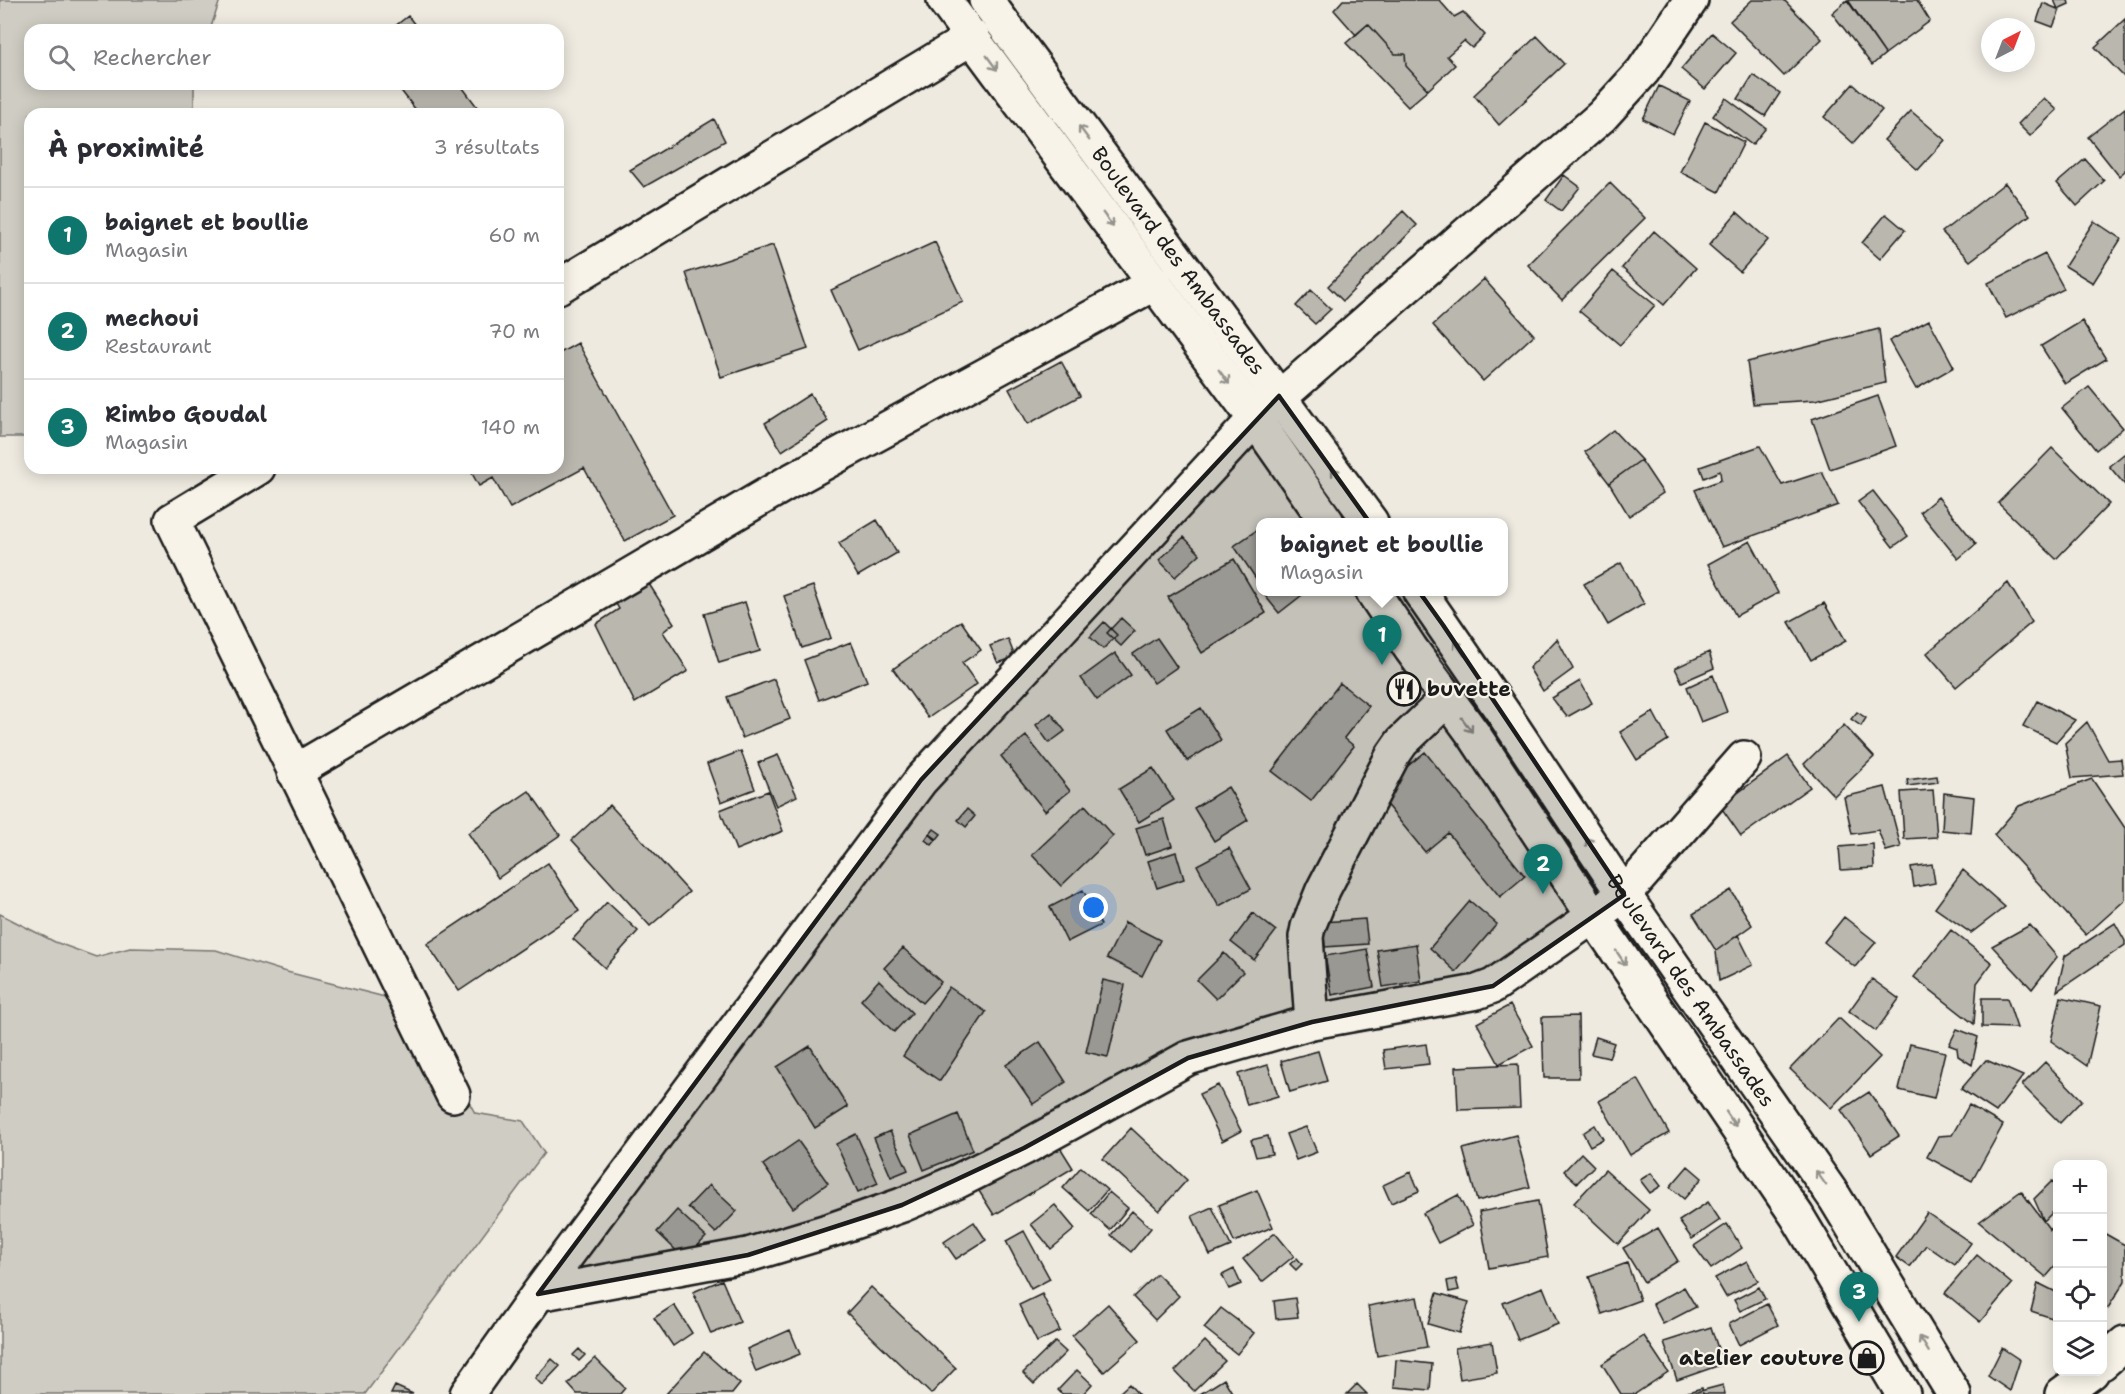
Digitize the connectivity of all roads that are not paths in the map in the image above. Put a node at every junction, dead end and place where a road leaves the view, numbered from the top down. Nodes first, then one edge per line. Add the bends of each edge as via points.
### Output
1 (944, 0) edge
2 (986, 0) edge
3 (1690, 0) edge
4 (973, 37) junction
5 (564, 283) edge
6 (1155, 283) junction
7 (1279, 396) junction
8 (1255, 419) junction
9 (248, 474) edge
10 (1324, 518) edge
11 (1368, 518) edge
12 (1376, 596) edge
13 (1423, 596) edge
14 (1447, 699) junction
15 (1744, 758) dead end
16 (294, 772) junction
17 (1624, 895) junction
18 (1594, 917) junction
19 (1312, 1022) junction
20 (453, 1095) dead end
21 (538, 1294) junction
22 (2125, 1343) edge
23 (2107, 1360) edge
24 (2085, 1376) edge
25 (467, 1394) edge
26 (1903, 1394) edge
27 (1954, 1394) edge
28 (2062, 1394) edge

1 - 4 street, Boulevard des Ambassades
7 -> 2 street, Boulevard des Ambassades
3 - 7 street via 1643,70 1602,116
4 - 5 street
4 -> 6 street, Boulevard des Ambassades
6 -> 8 street, Boulevard des Ambassades
6 - 16 street via 787,483
7 - 8 street
11 -> 7 street, Boulevard des Ambassades
8 - 10 street, Boulevard des Ambassades
8 - 21 street via 921,780
9 - 16 street via 172,520
12 - 14 street, Boulevard des Ambassades
17 -> 13 street, Boulevard des Ambassades
14 -> 18 street, Boulevard des Ambassades
14 - 19 street via 1393,755 1323,890 1306,937
15 - 17 street
16 - 20 street
17 - 18 street
27 -> 17 street, Boulevard des Ambassades via 1835,1198
18 - 19 street via 1499,982 1478,992
18 -> 26 street, Boulevard des Ambassades via 1797,1216
19 - 21 street via 1188,1058 956,1182 831,1230 748,1255
21 - 25 street
22 - 23 street
24 - 28 street

